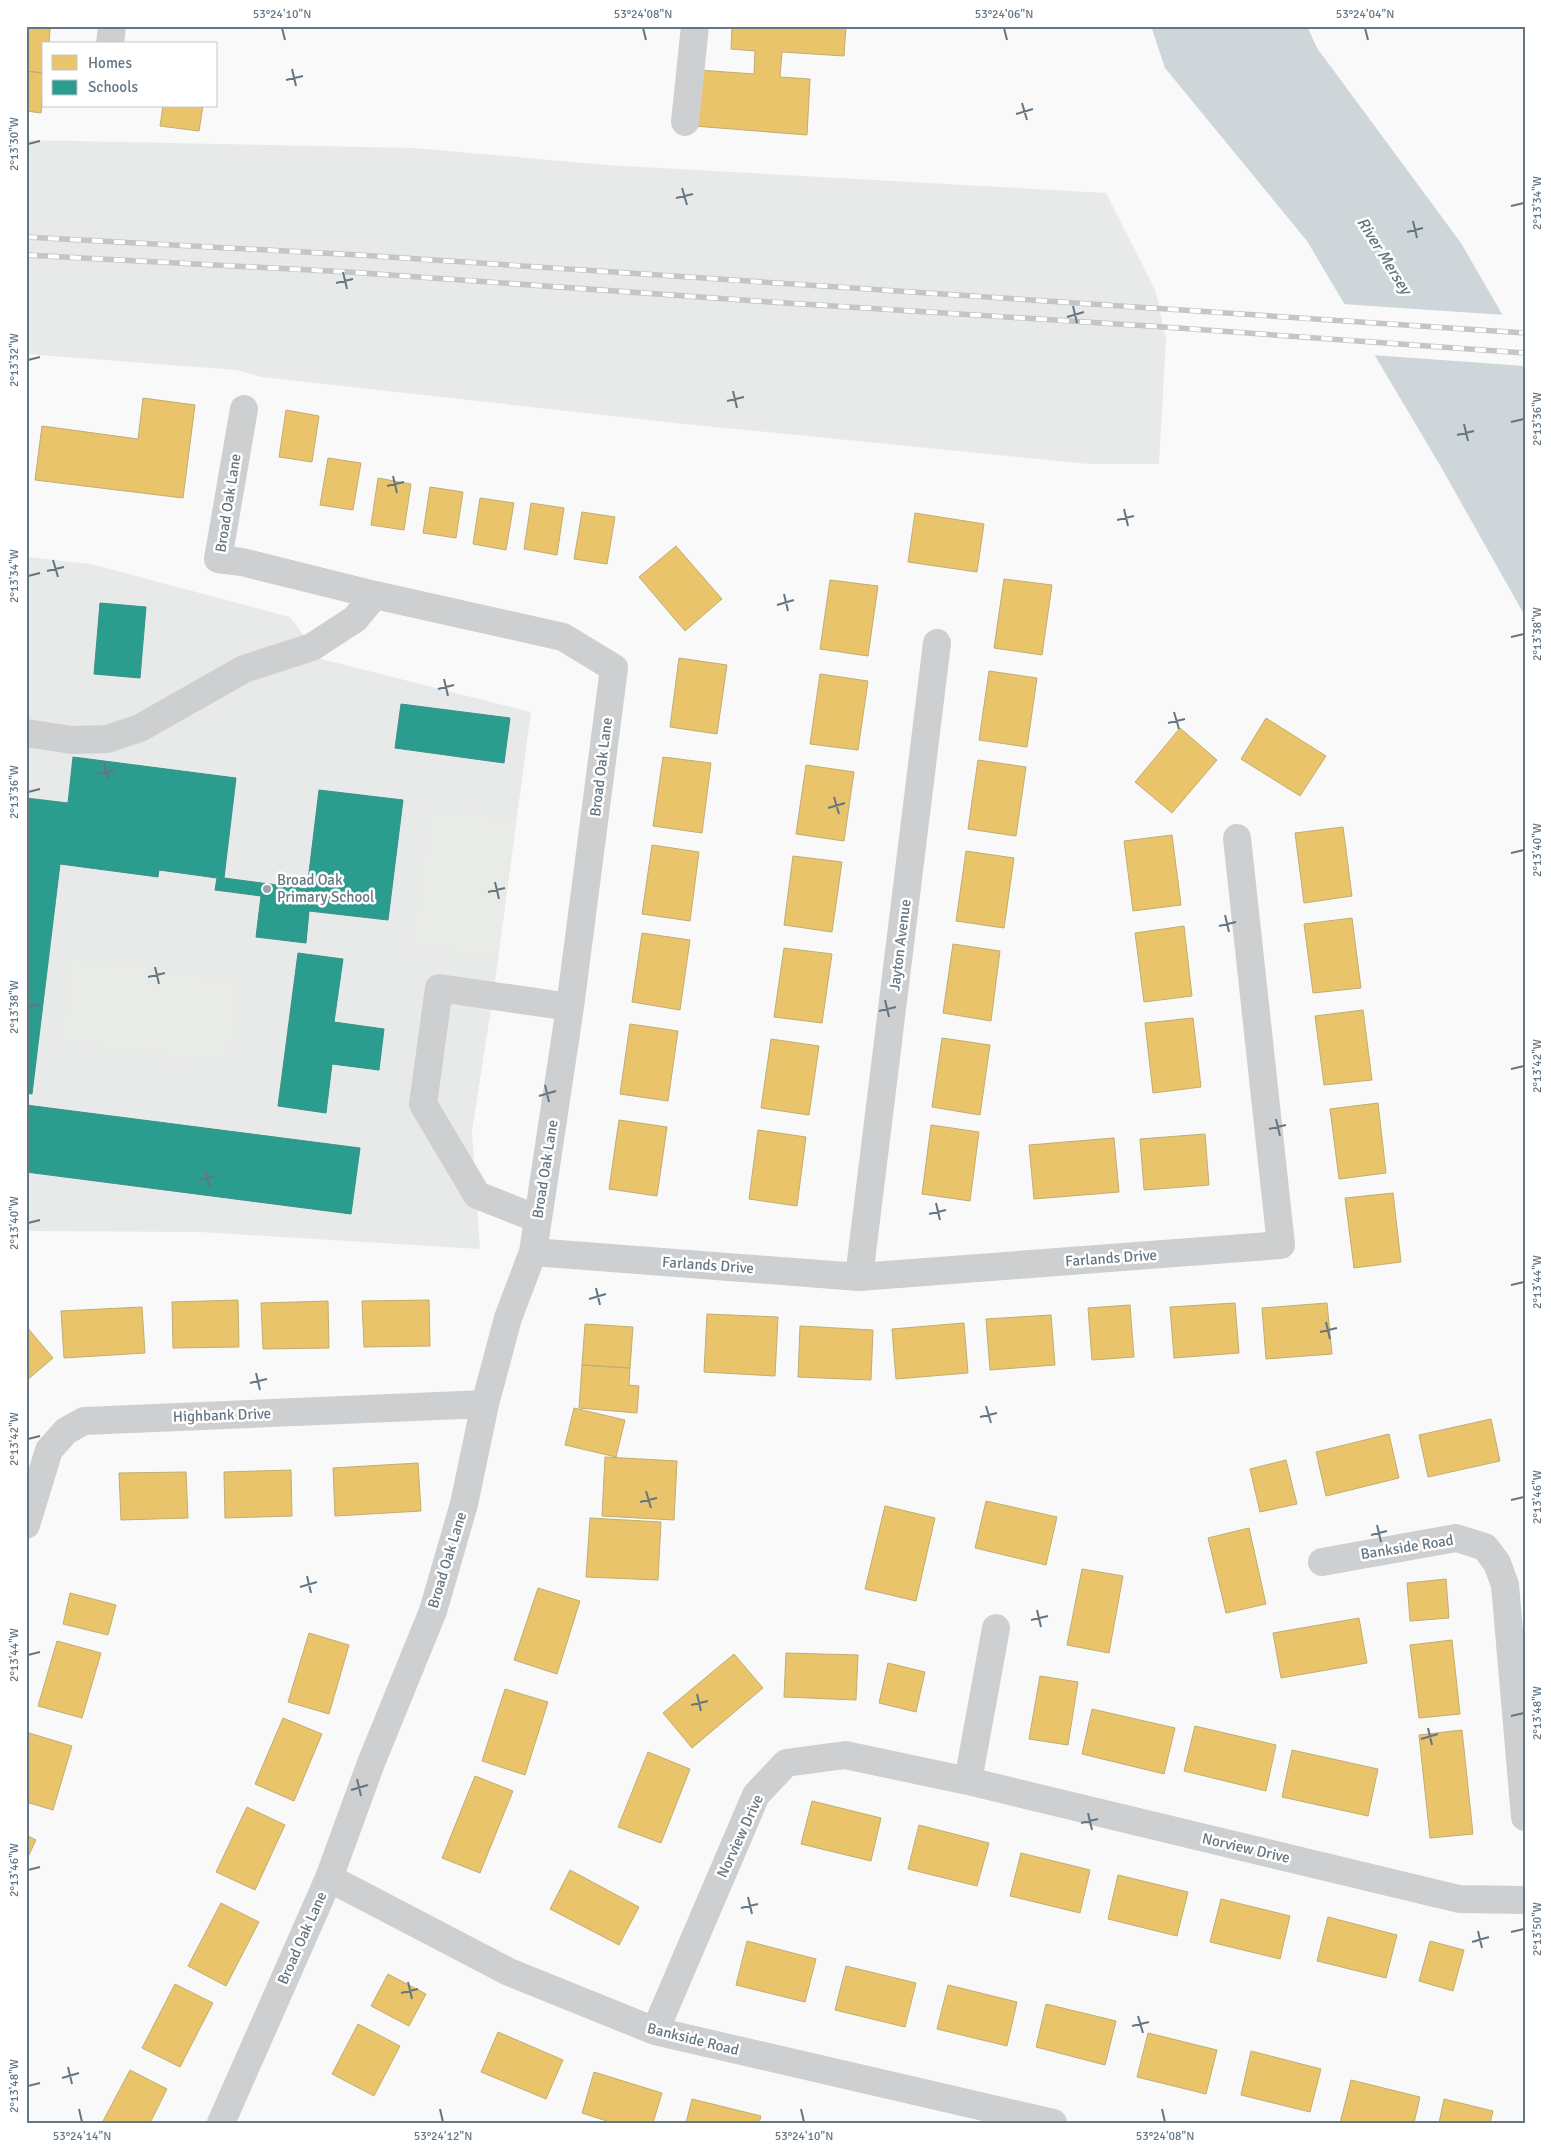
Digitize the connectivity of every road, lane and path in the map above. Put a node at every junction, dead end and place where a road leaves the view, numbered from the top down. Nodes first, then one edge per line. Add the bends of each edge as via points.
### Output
1 (112, 26) edge
2 (695, 26) edge
3 (110, 42) edge
4 (685, 122) dead end
5 (244, 409) dead end
6 (375, 595) junction
7 (937, 644) dead end
8 (26, 732) edge
9 (1237, 838) dead end
10 (570, 1007) junction
11 (538, 1219) junction
12 (533, 1252) junction
13 (859, 1277) junction
14 (485, 1404) junction
15 (26, 1525) edge
16 (1322, 1562) dead end
17 (996, 1628) dead end
18 (968, 1781) junction
19 (1525, 1817) edge
20 (329, 1878) junction
21 (1525, 1900) edge
22 (655, 2031) junction
23 (221, 2123) edge
24 (1053, 2123) edge

1 - 3 street
2 - 4 street
5 - 6 street, Broad Oak Lane via 218,559
6 - 8 street via 355,619 312,646 244,669 140,728 106,739 72,740
6 - 10 street, Broad Oak Lane via 563,638 614,668
7 - 13 street, Jayton Avenue
9 - 13 street, Farlands Drive via 1282,1245
10 - 11 street, Broad Oak Lane
10 - 11 street via 439,988 423,1104 477,1195
11 - 12 street, Broad Oak Lane
12 - 13 street, Farlands Drive
12 - 14 street, Broad Oak Lane via 508,1318
14 - 15 street, Highbank Drive via 84,1421 66,1431 49,1450
14 - 20 street, Broad Oak Lane via 464,1504 433,1610
16 - 19 street, Bankside Road via 1456,1538 1485,1547 1497,1563 1505,1585
17 - 18 street
18 - 21 street, Norview Drive via 1459,1898
18 - 22 street, Norview Drive via 845,1755 786,1763 756,1795
20 - 22 street, Bankside Road via 509,1972
20 - 23 street, Broad Oak Lane
22 - 24 street, Bankside Road

